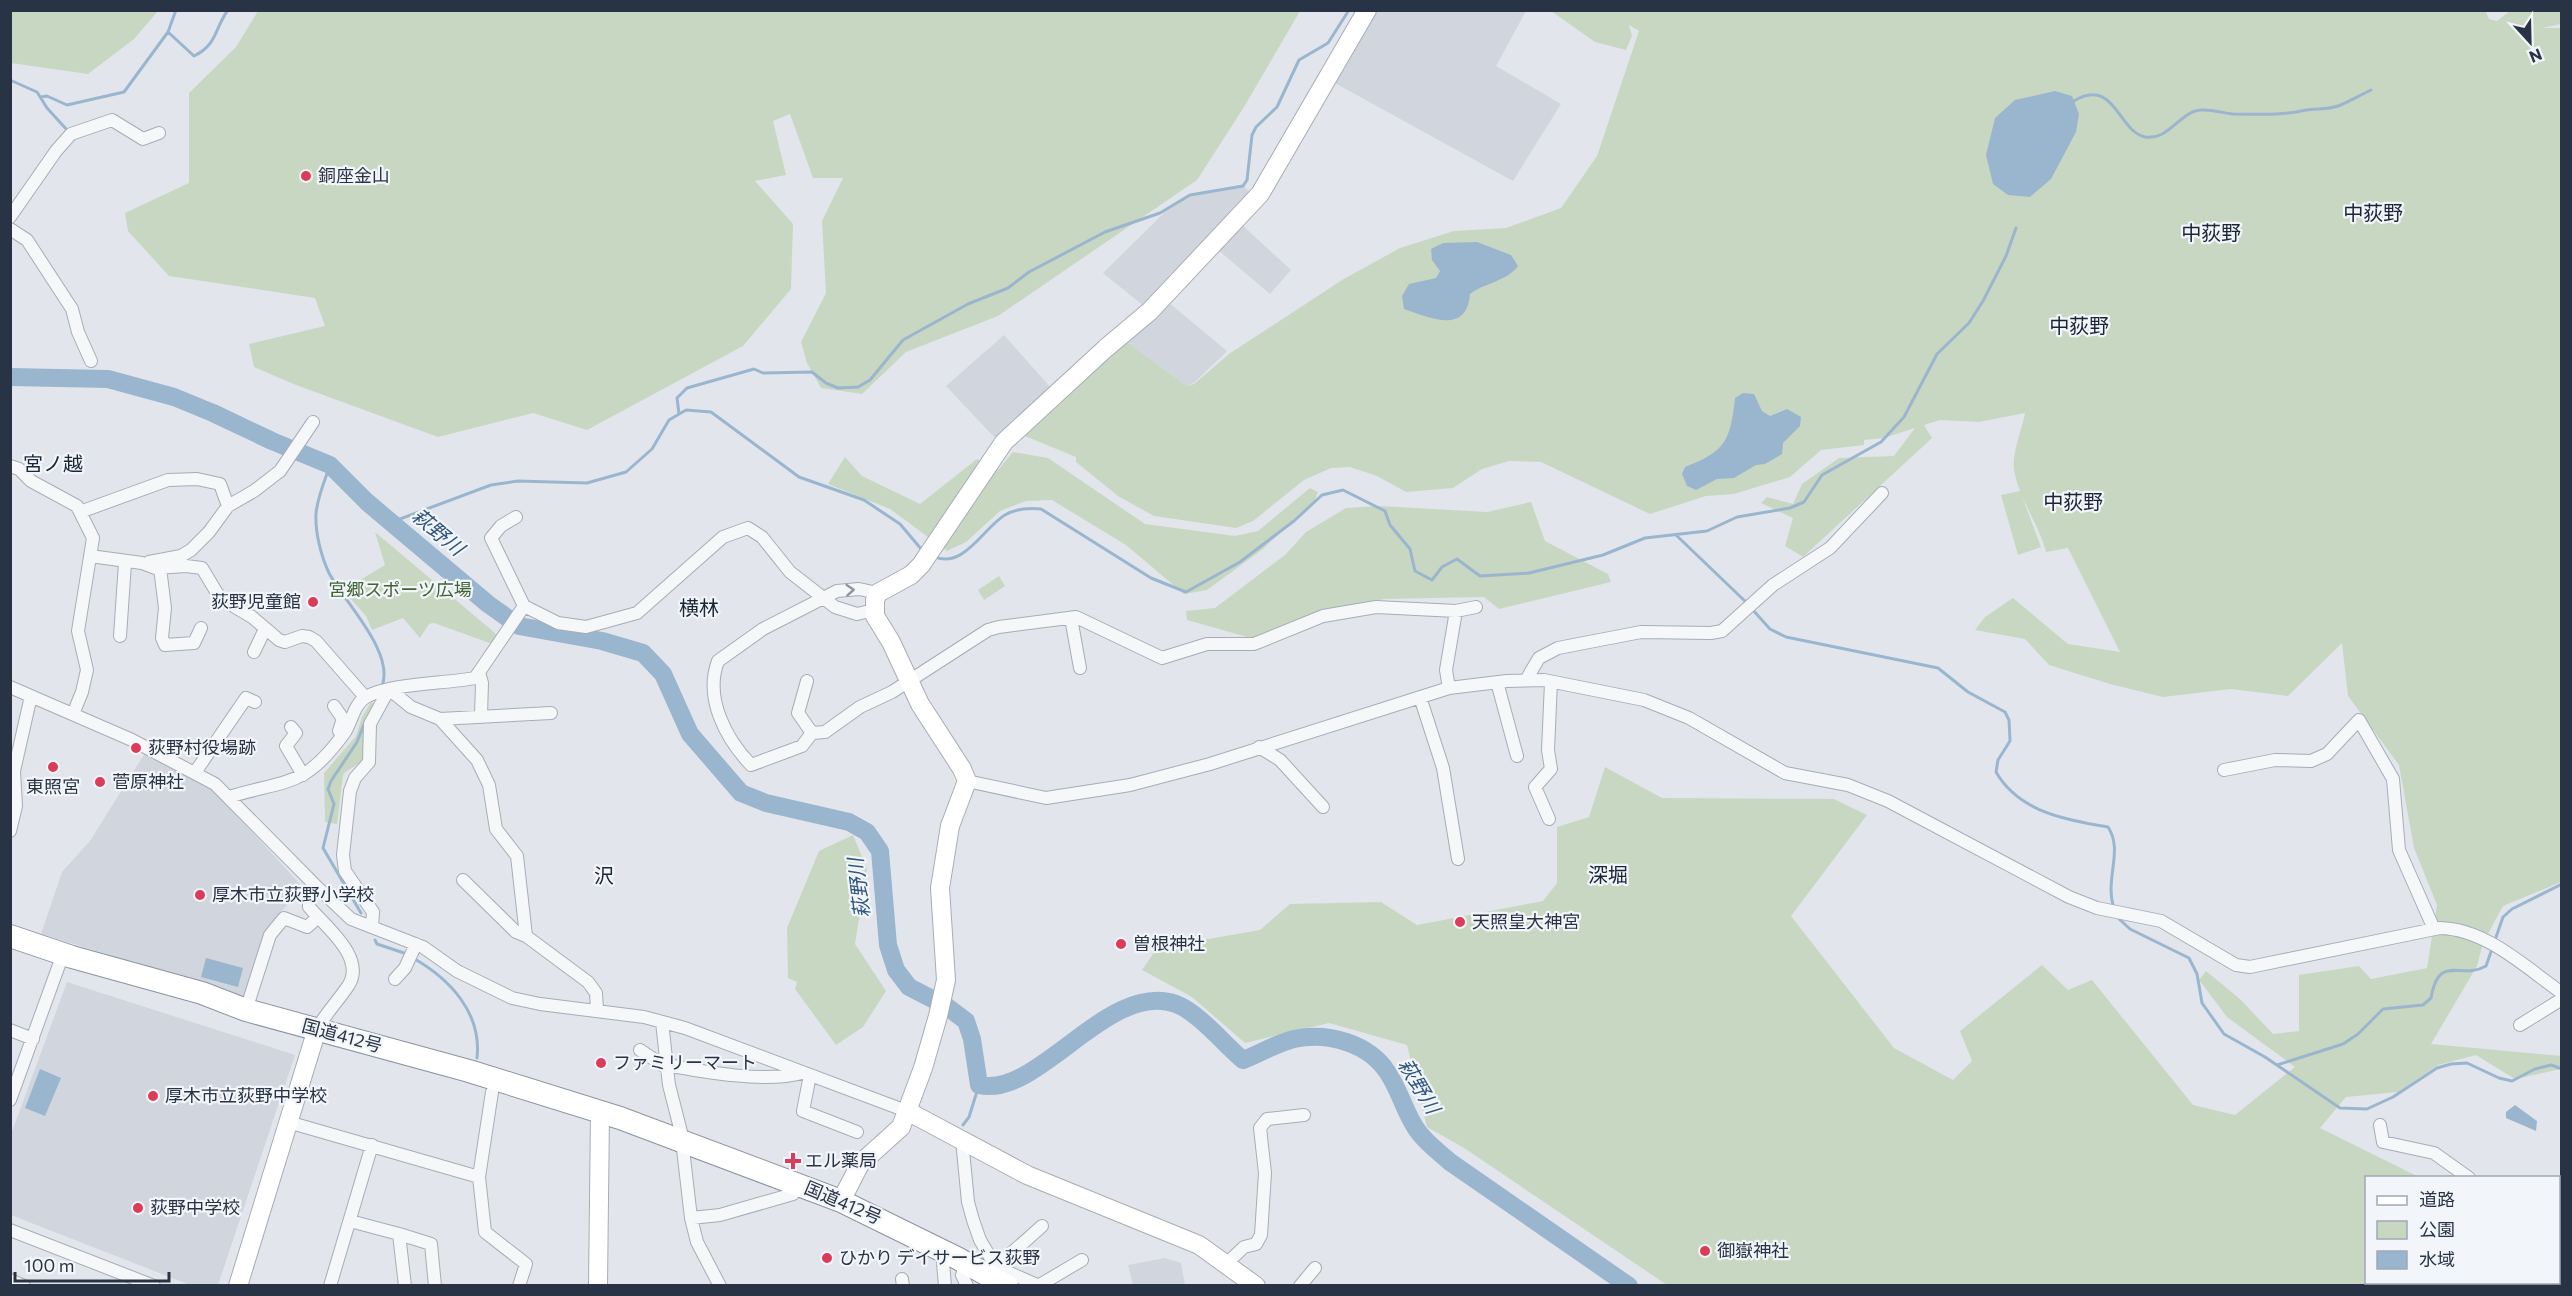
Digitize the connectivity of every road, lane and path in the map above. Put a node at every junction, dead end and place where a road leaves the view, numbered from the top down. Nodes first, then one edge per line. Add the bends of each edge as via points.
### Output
1 (1367, 10) edge
2 (159, 133) dead end
3 (10, 217) edge
4 (10, 229) edge
5 (91, 361) dead end
6 (313, 422) dead end
7 (10, 466) edge
8 (1882, 493) dead end
9 (228, 506) junction
10 (80, 512) junction
11 (516, 517) dead end
12 (90, 556) junction
13 (125, 562) junction
14 (142, 563) junction
15 (160, 568) junction
16 (823, 598) junction
17 (876, 601) junction
18 (1476, 607) dead end
19 (521, 610) junction
20 (1455, 611) junction
21 (1071, 618) junction
22 (201, 628) dead end
23 (265, 628) junction
24 (120, 636) dead end
25 (254, 652) dead end
26 (1080, 668) dead end
27 (479, 672) junction
28 (1526, 680) junction
29 (807, 681) dead end
30 (908, 681) junction
31 (1497, 682) junction
32 (1551, 682) junction
33 (10, 687) edge
34 (1449, 688) junction
35 (385, 690) junction
36 (31, 696) junction
37 (366, 697) junction
38 (1420, 697) junction
39 (246, 698) dead end
40 (334, 706) dead end
41 (551, 713) dead end
42 (73, 714) junction
43 (481, 715) junction
44 (440, 719) junction
45 (812, 732) junction
46 (296, 733) dead end
47 (339, 740) junction
48 (1259, 747) junction
49 (1517, 756) dead end
50 (196, 771) junction
51 (2224, 771) dead end
52 (303, 775) junction
53 (966, 781) junction
54 (229, 797) junction
55 (1323, 807) dead end
56 (1549, 819) dead end
57 (10, 831) edge
58 (1458, 859) dead end
59 (463, 880) dead end
60 (315, 885) junction
61 (318, 917) junction
62 (372, 927) junction
63 (2434, 929) junction
64 (10, 936) edge
65 (526, 936) junction
66 (416, 944) junction
67 (10, 948) edge
68 (59, 965) junction
69 (395, 979) dead end
70 (2562, 993) edge
71 (2562, 999) edge
72 (246, 1010) junction
73 (597, 1010) junction
74 (662, 1022) junction
75 (2520, 1025) dead end
76 (10, 1030) edge
77 (316, 1034) junction
78 (33, 1039) junction
79 (640, 1050) dead end
80 (667, 1066) junction
81 (807, 1074) junction
82 (492, 1092) junction
83 (10, 1100) edge
84 (909, 1112) junction
85 (1304, 1115) dead end
86 (600, 1119) junction
87 (288, 1122) junction
88 (857, 1132) dead end
89 (2384, 1134) dead end
90 (678, 1140) junction
91 (962, 1140) junction
92 (372, 1145) junction
93 (2466, 1176) edge
94 (479, 1177) junction
95 (800, 1184) junction
96 (841, 1201) junction
97 (691, 1218) junction
98 (350, 1221) junction
99 (1042, 1226) dead end
100 (10, 1230) edge
101 (399, 1234) junction
102 (942, 1250) junction
103 (1082, 1260) dead end
104 (967, 1263) junction
105 (1226, 1264) junction
106 (1315, 1268) dead end
107 (999, 1277) edge
108 (10, 1280) edge
109 (1038, 1285) edge
110 (24, 1286) edge
111 (154, 1286) edge
112 (238, 1286) edge
113 (330, 1286) edge
114 (405, 1286) edge
115 (435, 1286) edge
116 (519, 1286) edge
117 (598, 1286) edge
118 (720, 1286) edge
119 (945, 1286) edge
120 (967, 1286) edge
121 (1256, 1286) edge
122 (1300, 1286) edge

1 - 17 street via 1260,194 1150,310 1004,442 928,554 911,575
2 - 3 street via 143,139 112,120 71,134
4 - 5 street via 27,240 72,309
6 - 9 street via 283,466 254,491
7 - 10 street via 77,506
8 - 28 street via 1830,548 1773,585 1722,631 1641,632 1558,648 1539,658
9 - 10 street via 220,484 182,478 141,488
9 - 14 street via 209,532 182,556
10 - 12 street via 93,538
11 - 19 street via 491,538
12 - 13 street
12 - 42 street via 78,632 87,670
13 - 14 street
13 - 24 street
14 - 15 street
15 - 22 street via 165,645 194,643
15 - 23 street via 202,568 220,598
16 -> 17 street via 837,591 860,589
16 - 17 street via 841,610 857,614
16 - 19 street via 790,572 762,537 748,528 723,537 637,613 586,627 558,623
16 - 45 street via 763,629 722,657 716,666 714,702 734,746 751,765 802,746
17 - 30 street via 877,622 891,642
18 - 20 street
19 - 27 street
20 - 21 street via 1376,607 1312,620 1254,644 1207,644 1162,658
20 - 34 street via 1446,670
21 - 26 street
21 - 30 street via 988,630
23 - 25 street
23 - 37 street via 279,640 309,637
27 - 35 street via 475,678 445,684
27 - 43 street
28 - 31 street
28 - 32 street
29 - 45 street via 798,713
30 - 45 street via 825,732
30 - 53 street
31 - 34 street
31 - 49 street
32 - 56 street via 1551,769 1535,787
32 - 63 street via 1644,700 1689,718 1775,769 1801,778 1848,785 1888,801 2069,897 2162,921 2236,965 2250,967
33 - 36 street
34 - 38 street
35 - 37 street
35 - 44 street
35 - 62 street via 370,724 369,762 350,791 343,855 345,871 373,912
36 - 42 street
36 - 57 street via 14,771 16,806
37 - 47 street
38 - 48 street
38 - 58 street via 1443,768
39 - 50 street
40 - 47 street via 343,719
41 - 43 street
42 - 50 street
43 - 44 street
44 - 65 street via 477,760 489,785 496,830 517,856
46 - 52 street via 286,746
47 - 52 street via 318,766
48 - 53 street via 1130,785 1046,798
48 - 55 street via 1281,760
50 - 54 street
51 - 63 street via 2275,760 2311,761 2327,754 2359,720 2393,779 2399,850
52 - 54 street via 279,786
53 - 84 street via 951,826 940,888 944,995
54 - 60 street
59 - 65 street via 494,917
60 - 61 street via 309,907
60 - 62 street via 351,919
61 - 72 street via 306,927 284,918 276,924
61 - 77 street via 348,951 353,973
62 - 66 street
63 - 70 street via 2460,928 2502,951
64 - 72 highway, 国道412号 via 202,993
65 - 73 street via 575,968 596,993
66 - 69 street
66 - 73 street via 457,971 512,998
67 - 68 highway, 国道412号
68 - 77 highway, 国道412号
68 - 78 street
71 - 75 street
72 - 77 highway, 国道412号
73 - 74 street
74 - 80 street
74 - 81 street
76 - 78 street
77 - 82 highway, 国道412号
77 - 86 highway, 国道412号 via 469,1071
77 - 87 street
78 - 83 street
79 - 80 street
80 - 81 street via 763,1077
80 - 90 street
81 - 84 street
81 - 88 street via 803,1111
82 - 86 highway, 国道412号
82 - 94 street
84 - 91 street
84 - 96 street via 894,1136 871,1146
85 - 105 street via 1266,1119 1260,1128 1264,1173 1261,1235 1256,1244 1244,1247
86 - 90 highway, 国道412号
86 - 117 street
87 - 92 street
87 - 112 street
89 - 93 street via 2429,1146
90 - 95 highway, 国道412号
90 - 97 street
91 - 105 street via 1027,1175 1176,1234
91 - 107 street via 968,1202 980,1240
92 - 94 street
92 - 98 street
94 - 116 street via 485,1232 526,1264
95 - 96 highway, 国道412号
95 - 97 street via 793,1194 720,1215
96 - 102 highway, 国道412号
97 - 118 street via 697,1242
98 - 101 street
98 - 113 street
99 - 107 street
100 - 111 street
101 - 114 street
101 - 115 street via 431,1244
102 - 104 highway, 国道412号
102 - 119 street
103 - 109 street
104 - 107 highway, 国道412号
104 - 120 street via 962,1275
105 - 121 street
106 - 122 street
107 - 109 street
108 - 110 street

